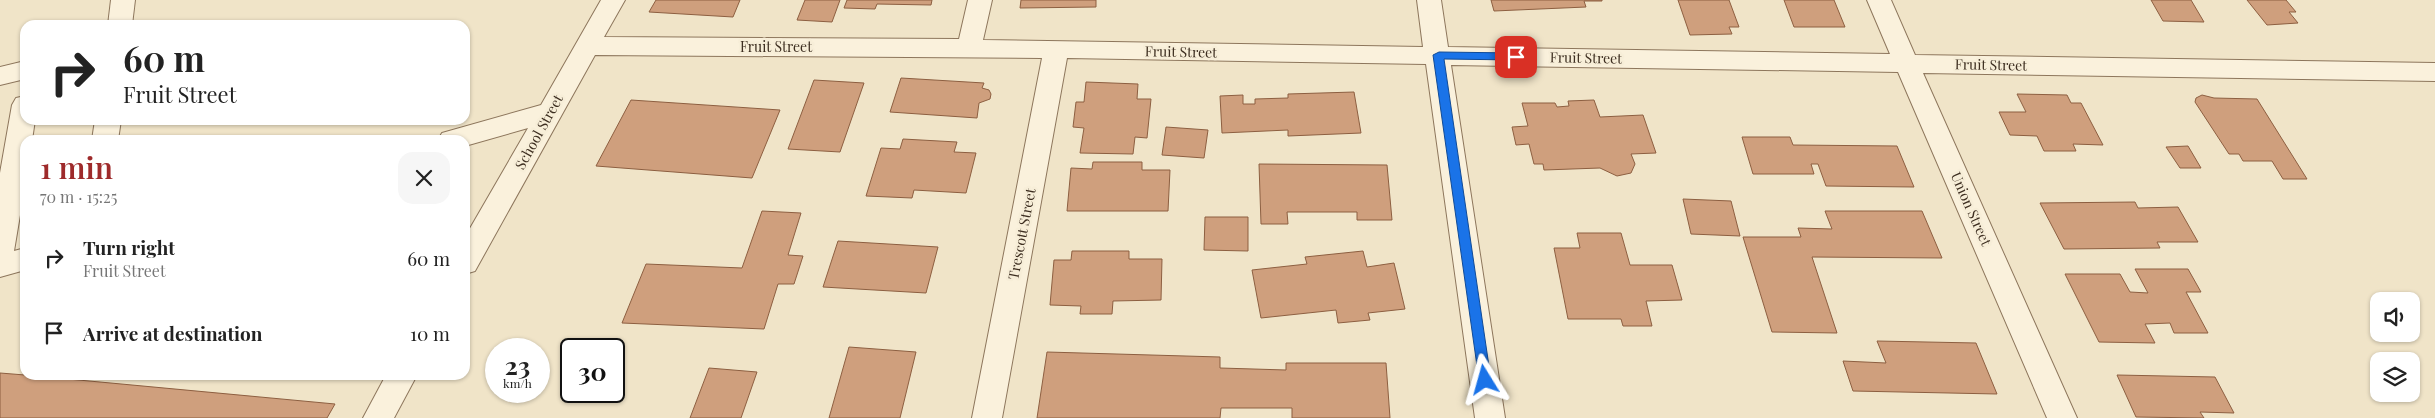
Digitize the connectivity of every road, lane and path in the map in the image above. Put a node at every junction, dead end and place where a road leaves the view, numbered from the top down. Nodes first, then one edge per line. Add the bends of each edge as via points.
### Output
1 (123, 0) edge
2 (613, 0) edge
3 (980, 0) edge
4 (1429, 0) edge
5 (1879, 0) edge
6 (121, 20) edge
7 (587, 46) junction
8 (969, 48) junction
9 (1056, 50) junction
10 (1439, 55) junction
11 (1906, 63) junction
12 (20, 71) edge
13 (2435, 72) edge
14 (0, 76) edge
15 (550, 112) junction
16 (22, 125) edge
17 (469, 135) edge
18 (0, 252) edge
19 (470, 254) edge
20 (20, 260) edge
21 (0, 266) edge
22 (399, 380) edge
23 (378, 418) edge
24 (987, 418) edge
25 (1490, 418) edge
26 (2062, 418) edge

1 - 6 street
2 - 7 street, School Street
3 - 8 street
4 - 10 street
5 - 11 street, Union Street
7 - 8 street, Fruit Street
7 - 15 street, School Street
8 - 9 street, Fruit Street
9 - 10 street, Fruit Street
9 - 24 street, Trescott Street
10 - 11 street, Fruit Street
10 - 25 street
11 - 13 street, Fruit Street
11 - 26 street, Union Street
12 - 14 street
15 - 17 street
15 - 19 street, School Street
16 - 18 street
20 - 21 street
22 - 23 street

